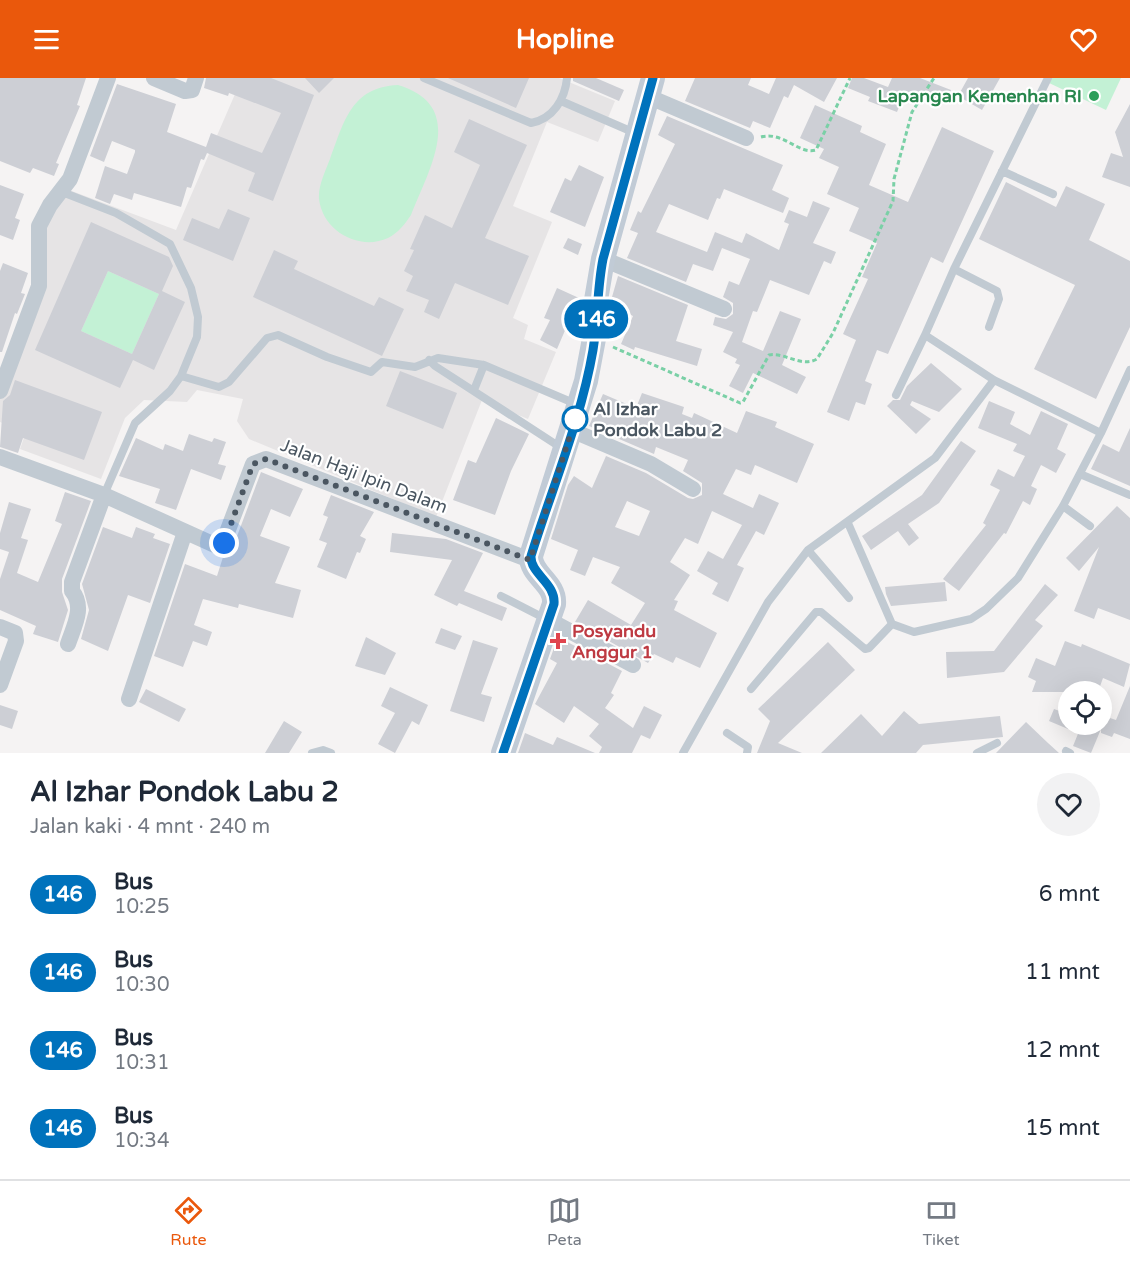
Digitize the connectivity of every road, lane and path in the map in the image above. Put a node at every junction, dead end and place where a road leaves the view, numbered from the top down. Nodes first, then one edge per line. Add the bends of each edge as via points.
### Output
1 (108, 78) edge
2 (154, 78) edge
3 (196, 78) edge
4 (424, 78) edge
5 (567, 78) edge
6 (850, 78) edge
7 (934, 78) edge
8 (1048, 78) edge
9 (650, 87) edge
10 (561, 101) junction
11 (636, 134) junction
12 (746, 138) joint
13 (1002, 171) junction
14 (62, 192) junction
15 (1053, 194) dead end
16 (603, 259) junction
17 (954, 269) junction
18 (724, 309) dead end
19 (989, 327) dead end
20 (925, 335) junction
21 (594, 339) junction
22 (429, 360) junction
23 (484, 365) junction
24 (1130, 370) edge
25 (181, 376) junction
26 (993, 380) junction
27 (474, 390) junction
28 (0, 391) edge
29 (896, 394) dead end
30 (579, 406) junction
31 (1101, 433) junction
32 (568, 440) junction
33 (0, 457) edge
34 (1080, 474) junction
35 (693, 489) dead end
36 (104, 495) junction
37 (1130, 495) edge
38 (1063, 506) junction
39 (848, 523) junction
40 (1089, 526) dead end
41 (185, 532) junction
42 (808, 550) junction
43 (530, 560) junction
44 (501, 596) dead end
45 (849, 598) dead end
46 (549, 620) junction
47 (892, 624) junction
48 (0, 627) edge
49 (68, 644) dead end
50 (633, 665) dead end
51 (0, 685) edge
52 (751, 689) dead end
53 (129, 699) dead end
54 (727, 733) dead end
55 (997, 743) dead end
56 (312, 753) edge
57 (331, 753) edge
58 (503, 753) edge
59 (682, 753) edge
60 (747, 753) edge
61 (977, 753) edge

1 - 14 street via 75,168
2 - 3 street via 186,91 192,90
4 - 10 lane via 531,123 542,121
5 - 10 lane
6 - 12 path via 816,150 808,151 775,135
7 - 21 path via 912,112 894,179 893,201 834,333 817,359 805,362 769,355 740,403
8 - 13 lane
9 - 11 street
9 - 12 street
10 - 11 lane
11 - 16 street
13 - 15 lane
13 - 17 lane
14 - 25 lane via 116,213 170,244 191,288 198,317 197,337
14 - 28 street via 39,226 39,286
16 - 18 street
16 - 21 street
17 - 19 lane via 997,291 999,299
17 - 20 lane
20 - 26 lane
20 - 29 lane
21 - 30 street
22 - 23 lane via 445,358
22 - 25 lane via 415,367 382,362 371,372 278,335 267,338 229,382 219,387
22 - 27 lane
23 - 27 lane
23 - 30 lane
24 - 31 lane
25 - 36 lane via 135,423
26 - 31 lane
26 - 39 lane via 934,458
27 - 32 lane
30 - 32 street
31 - 34 lane
32 - 35 street via 651,464
32 - 43 street
33 - 36 street, Jalan Haji Ipin Dalam
34 - 37 lane
34 - 38 lane
36 - 41 street, Jalan Haji Ipin Dalam
36 - 49 street via 72,582 80,608
38 - 40 lane
38 - 47 lane via 1018,578 986,609 971,619 914,632
39 - 42 lane
39 - 47 lane
41 - 43 street, Jalan Haji Ipin Dalam via 217,546 224,543 253,464 266,459
41 - 53 street
42 - 45 lane
42 - 59 lane via 768,602
43 - 46 street via 555,594
44 - 46 lane
46 - 50 street
46 - 58 street
47 - 52 lane via 865,649 821,612 816,612
48 - 51 street via 15,633 16,641
54 - 60 lane via 748,747
55 - 61 lane
56 - 57 lane

